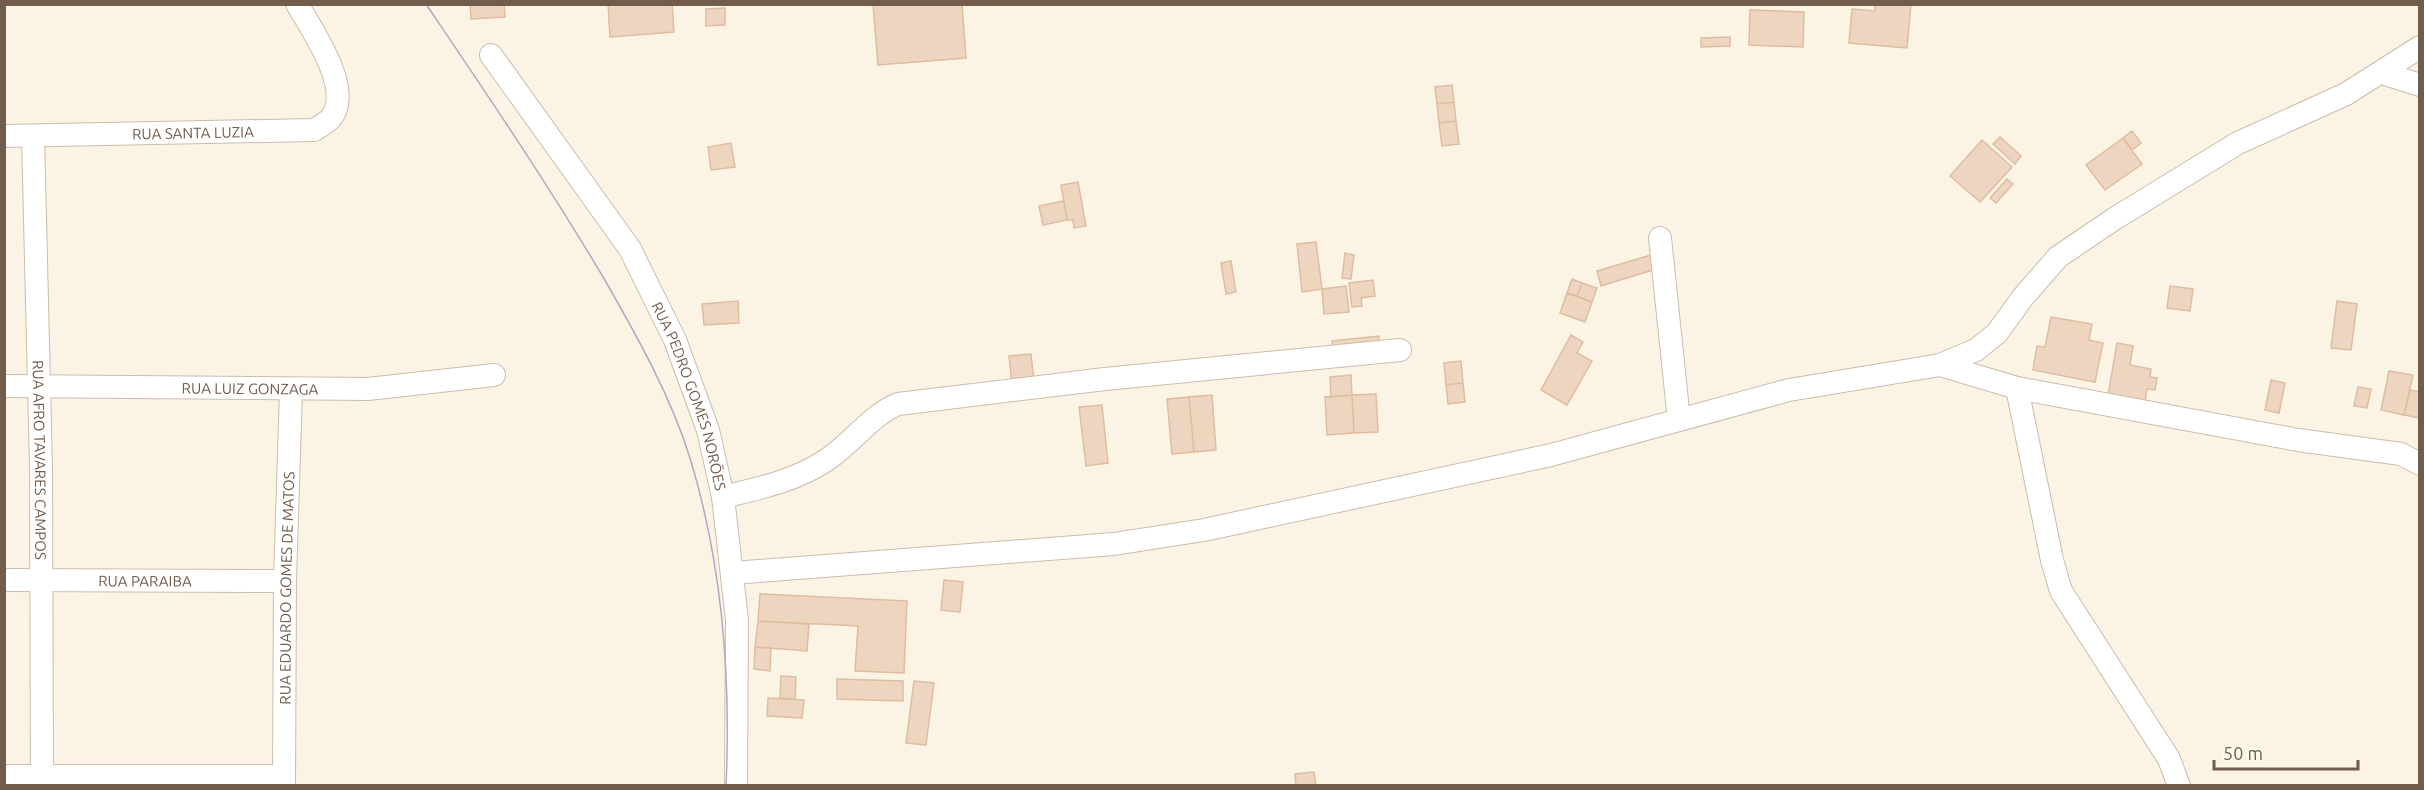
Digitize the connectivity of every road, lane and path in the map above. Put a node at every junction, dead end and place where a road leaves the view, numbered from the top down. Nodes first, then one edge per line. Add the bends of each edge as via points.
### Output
1 (297, 4) edge
2 (2420, 47) edge
3 (491, 56) dead end
4 (2382, 73) junction
5 (2420, 85) edge
6 (4, 136) edge
7 (33, 136) junction
8 (1660, 238) dead end
9 (1400, 350) dead end
10 (1940, 365) junction
11 (494, 375) dead end
12 (38, 385) junction
13 (4, 386) edge
14 (2017, 388) junction
15 (291, 390) junction
16 (1679, 420) junction
17 (2420, 464) edge
18 (723, 496) junction
19 (733, 573) junction
20 (41, 579) junction
21 (4, 580) edge
22 (285, 581) junction
23 (4, 776) edge
24 (42, 781) edge
25 (284, 781) edge
26 (736, 786) edge
27 (2179, 786) edge

1 - 7 street, RUA SANTA LUZIA via 334,72 337,107 330,120 314,130
2 - 4 street
3 - 18 street, RUA PEDRO GOMES NORÕES via 630,249 675,340 708,430
4 - 5 street
4 - 10 street via 2346,94 2238,143 2114,219 2058,257 1997,333 1976,350
6 - 7 street, RUA SANTA LUZIA
7 - 12 street, RUA AFRO TAVARES CAMPOS
8 - 16 street
9 - 18 street via 898,404 800,476
10 - 14 street
10 - 16 street via 1789,390
11 - 15 street, RUA LUIZ GONZAGA via 368,389
12 - 13 street, RUA LUIZ GONZAGA
12 - 15 street, RUA LUIZ GONZAGA
12 - 20 street, RUA AFRO TAVARES CAMPOS
14 - 17 street via 2298,440 2401,454
14 - 27 street via 2061,591 2169,759
15 - 22 street, RUA EDUARDO GOMES DE MATOS
16 - 19 street via 1551,455 1204,530 1114,544
18 - 19 street, RUA PEDRO GOMES NORÕES
19 - 26 street, RUA PEDRO GOMES NORÕES via 739,681
20 - 21 street, RUA PARAIBA
20 - 22 street, RUA PARAIBA
20 - 24 street, RUA AFRO TAVARES CAMPOS
22 - 25 street, RUA EDUARDO GOMES DE MATOS
23 - 24 street
24 - 25 street

